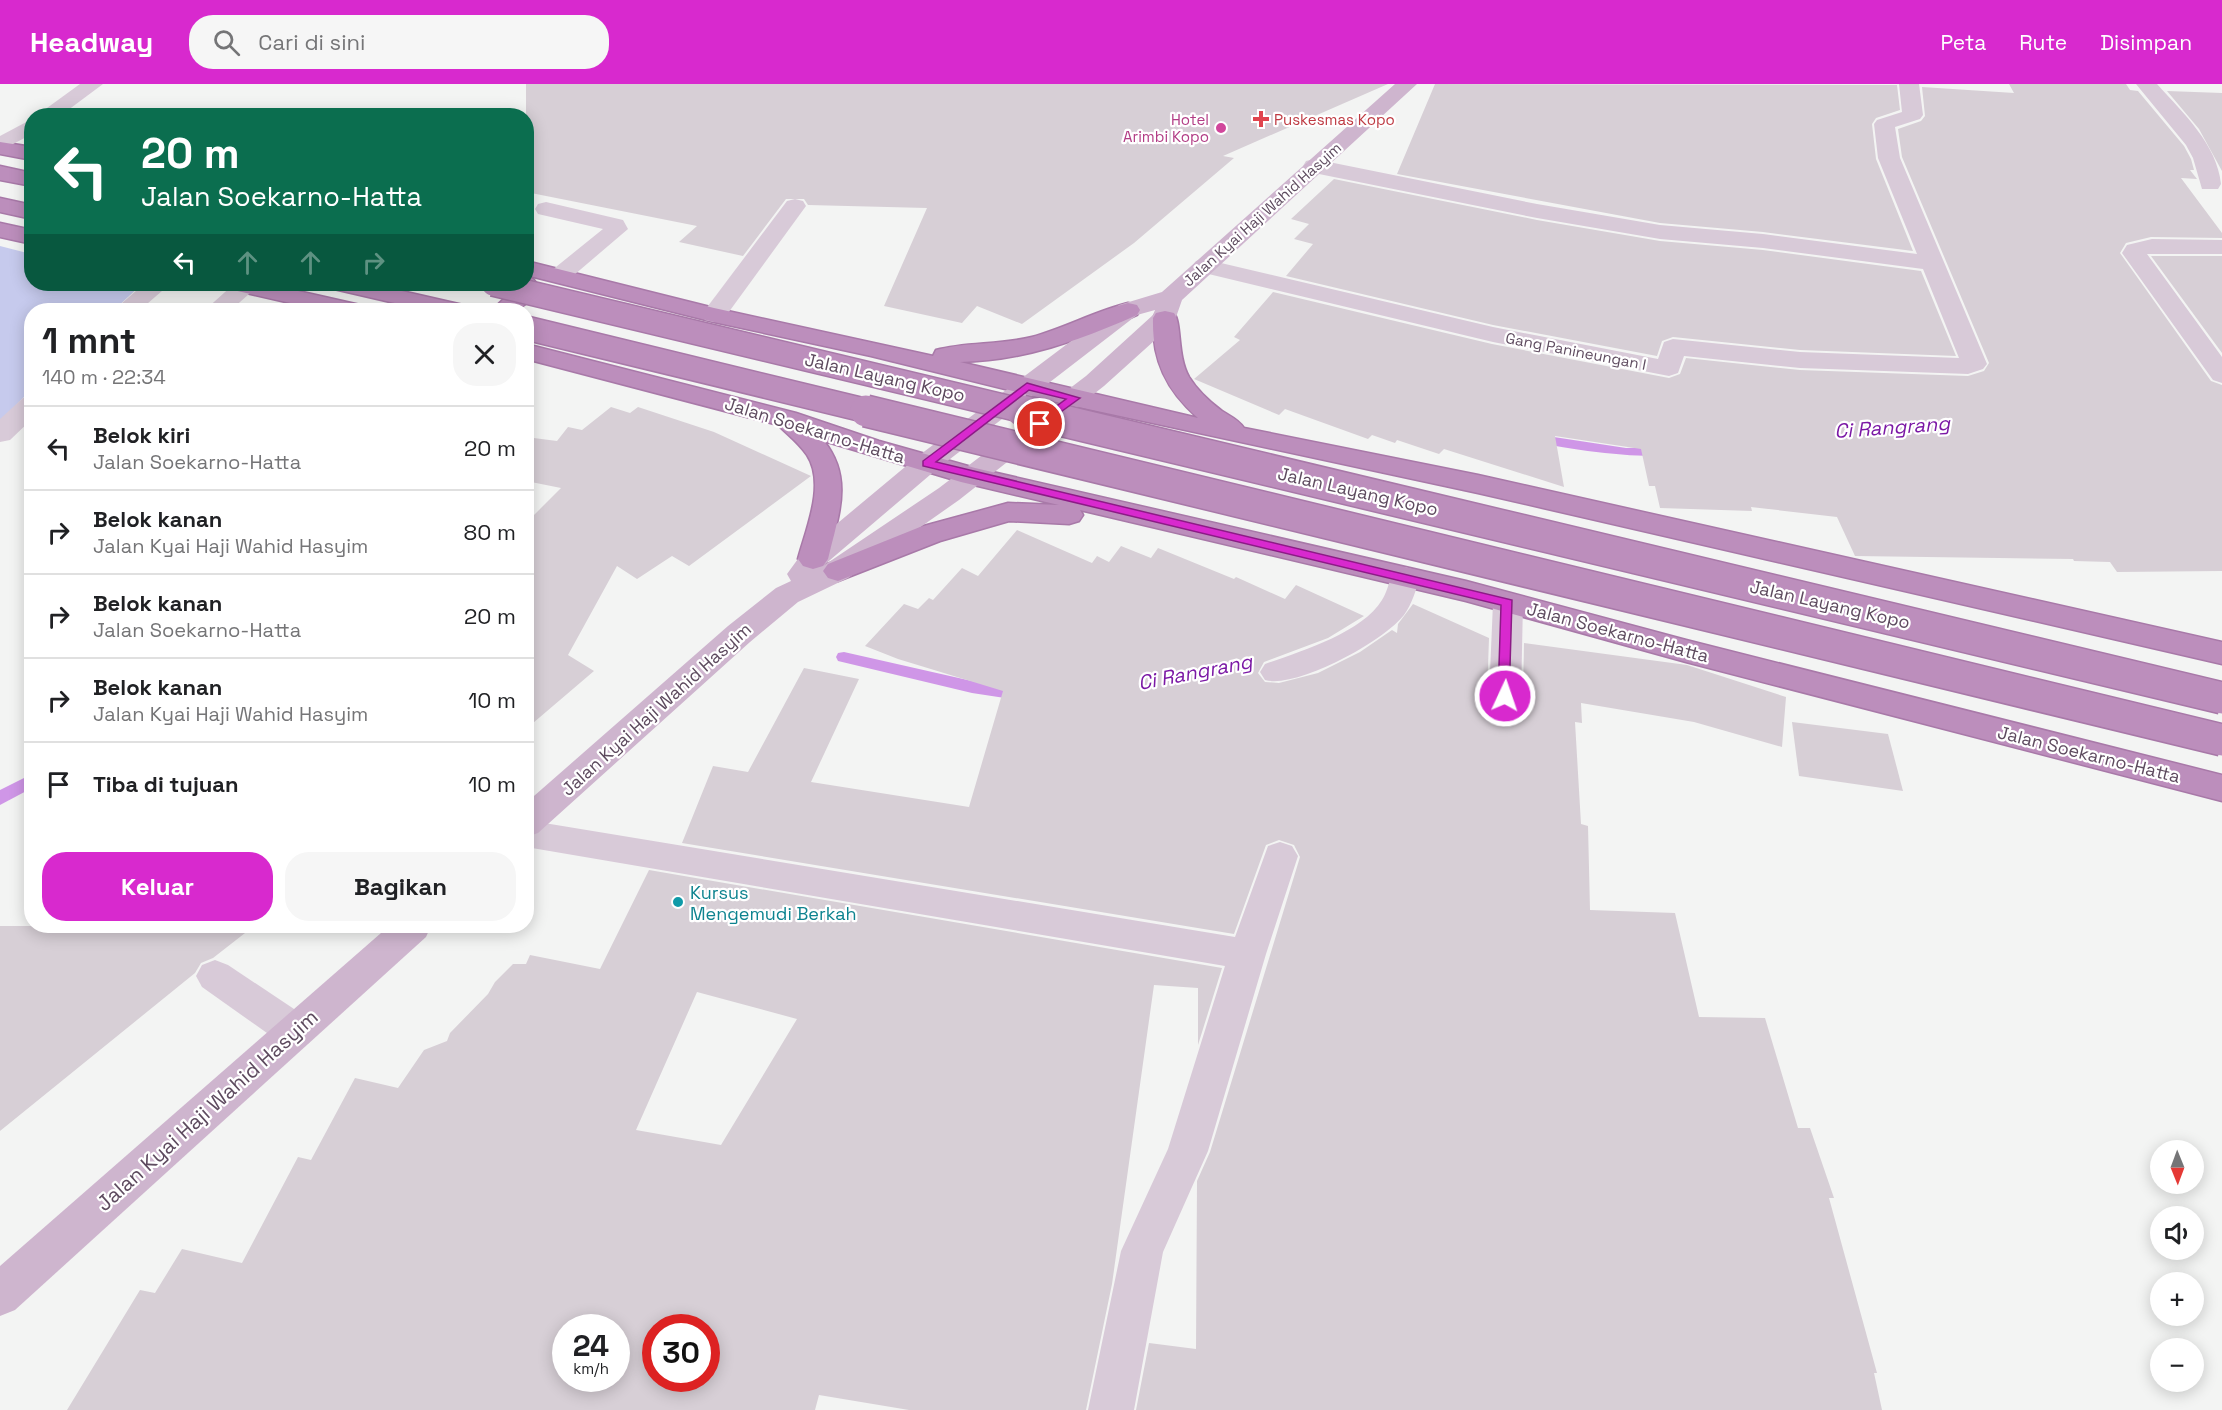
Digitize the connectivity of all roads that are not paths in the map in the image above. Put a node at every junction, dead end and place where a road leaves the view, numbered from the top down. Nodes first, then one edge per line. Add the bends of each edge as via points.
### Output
1 (93, 84) edge
2 (1407, 84) edge
3 (1909, 84) edge
4 (2146, 84) edge
5 (58, 108) edge
6 (24, 130) edge
7 (0, 146) edge
8 (24, 151) edge
9 (1314, 166) junction
10 (0, 174) edge
11 (24, 178) edge
12 (2210, 184) dead end
13 (0, 205) edge
14 (795, 206) dead end
15 (546, 209) dead end
16 (24, 210) edge
17 (0, 230) edge
18 (24, 235) edge
19 (2222, 247) edge
20 (1934, 263) junction
21 (1204, 266) junction
22 (534, 270) edge
23 (559, 276) junction
24 (152, 291) edge
25 (235, 291) edge
26 (271, 291) edge
27 (372, 291) edge
28 (522, 291) edge
29 (522, 291) edge
30 (141, 303) edge
31 (223, 303) edge
32 (321, 303) edge
33 (424, 303) edge
34 (513, 303) edge
35 (1168, 307) junction
36 (1128, 310) junction
37 (714, 315) junction
38 (534, 330) edge
39 (871, 348) junction
40 (534, 353) edge
41 (2222, 375) edge
42 (1027, 386) junction
43 (1074, 398) junction
44 (24, 412) edge
45 (787, 419) junction
46 (0, 434) edge
47 (1261, 440) junction
48 (927, 463) junction
49 (971, 476) junction
50 (1196, 530) junction
51 (1698, 534) junction
52 (826, 565) junction
53 (1405, 578) junction
54 (1508, 603) junction
55 (1686, 651) junction
56 (2222, 654) edge
57 (1276, 672) dead end
58 (1505, 696) dead end
59 (2222, 698) edge
60 (2222, 740) edge
61 (2222, 788) edge
62 (534, 818) edge
63 (534, 834) edge
64 (1280, 856) dead end
65 (405, 933) edge
66 (1247, 954) junction
67 (215, 976) dead end
68 (296, 1031) junction
69 (0, 1295) edge
70 (1110, 1410) edge

1 - 5 street
2 - 9 main road, Jalan Kyai Haji Wahid Hasyim
3 - 20 street via 1913,116 1886,122 1884,127 1889,158
4 - 12 street via 2186,129 2208,165
6 - 7 street
7 - 8 highway
9 - 20 street via 1660,232
9 - 21 main road, Jalan Kyai Haji Wahid Hasyim
10 - 11 highway
13 - 16 highway
14 - 37 street
15 - 23 street via 615,225 617,229
17 - 18 highway
19 - 41 street via 2152,246 2135,250 2134,254
20 - 21 street, Gang Panineungan I via 1974,364 1800,360 1673,347 1669,368 1611,360 1423,320
21 - 35 main road, Jalan Kyai Haji Wahid Hasyim
22 - 23 highway
23 - 37 highway
24 - 30 street
25 - 31 street
26 - 32 highway
27 - 33 highway
28 - 59 highway, Jalan Layang Kopo, bridge
29 - 34 highway
35 - 36 main road, Jalan Kyai Haji Wahid Hasyim
35 - 43 main road, Jalan Kyai Haji Wahid Hasyim
35 - 47 highway via 1167,352 1173,371 1195,402 1229,428
36 - 39 highway via 1082,331 1001,352 945,355
36 - 42 main road, Jalan Kyai Haji Wahid Hasyim
37 - 39 highway
38 - 60 highway, Jalan Layang Kopo, bridge
39 - 42 highway
40 - 45 highway, Jalan Soekarno-Hatta
42 - 43 highway
42 - 48 main road, Jalan Kyai Haji Wahid Hasyim
43 - 47 highway
43 - 49 main road, Jalan Kyai Haji Wahid Hasyim
44 - 46 street
45 - 48 highway, Jalan Soekarno-Hatta
45 - 52 highway via 825,464
47 - 51 highway
48 - 49 highway, Jalan Soekarno-Hatta
48 - 52 main road, Jalan Kyai Haji Wahid Hasyim
49 - 50 highway, Jalan Soekarno-Hatta
49 - 52 main road, Jalan Kyai Haji Wahid Hasyim
50 - 52 highway via 1008,512
50 - 53 highway, Jalan Soekarno-Hatta
51 - 55 highway via 1648,533 1628,540 1612,550 1601,564 1599,580 1604,597 1635,630
51 - 56 highway
52 - 62 main road, Jalan Kyai Haji Wahid Hasyim via 739,634
53 - 54 highway, Jalan Soekarno-Hatta
53 - 57 street via 1394,607 1360,635 1337,650
54 - 55 highway, Jalan Soekarno-Hatta
54 - 58 street
55 - 61 highway, Jalan Soekarno-Hatta
63 - 66 street
64 - 66 street
65 - 68 main road, Jalan Kyai Haji Wahid Hasyim
66 - 70 street via 1188,1151 1142,1251
67 - 68 street
68 - 69 main road, Jalan Kyai Haji Wahid Hasyim

